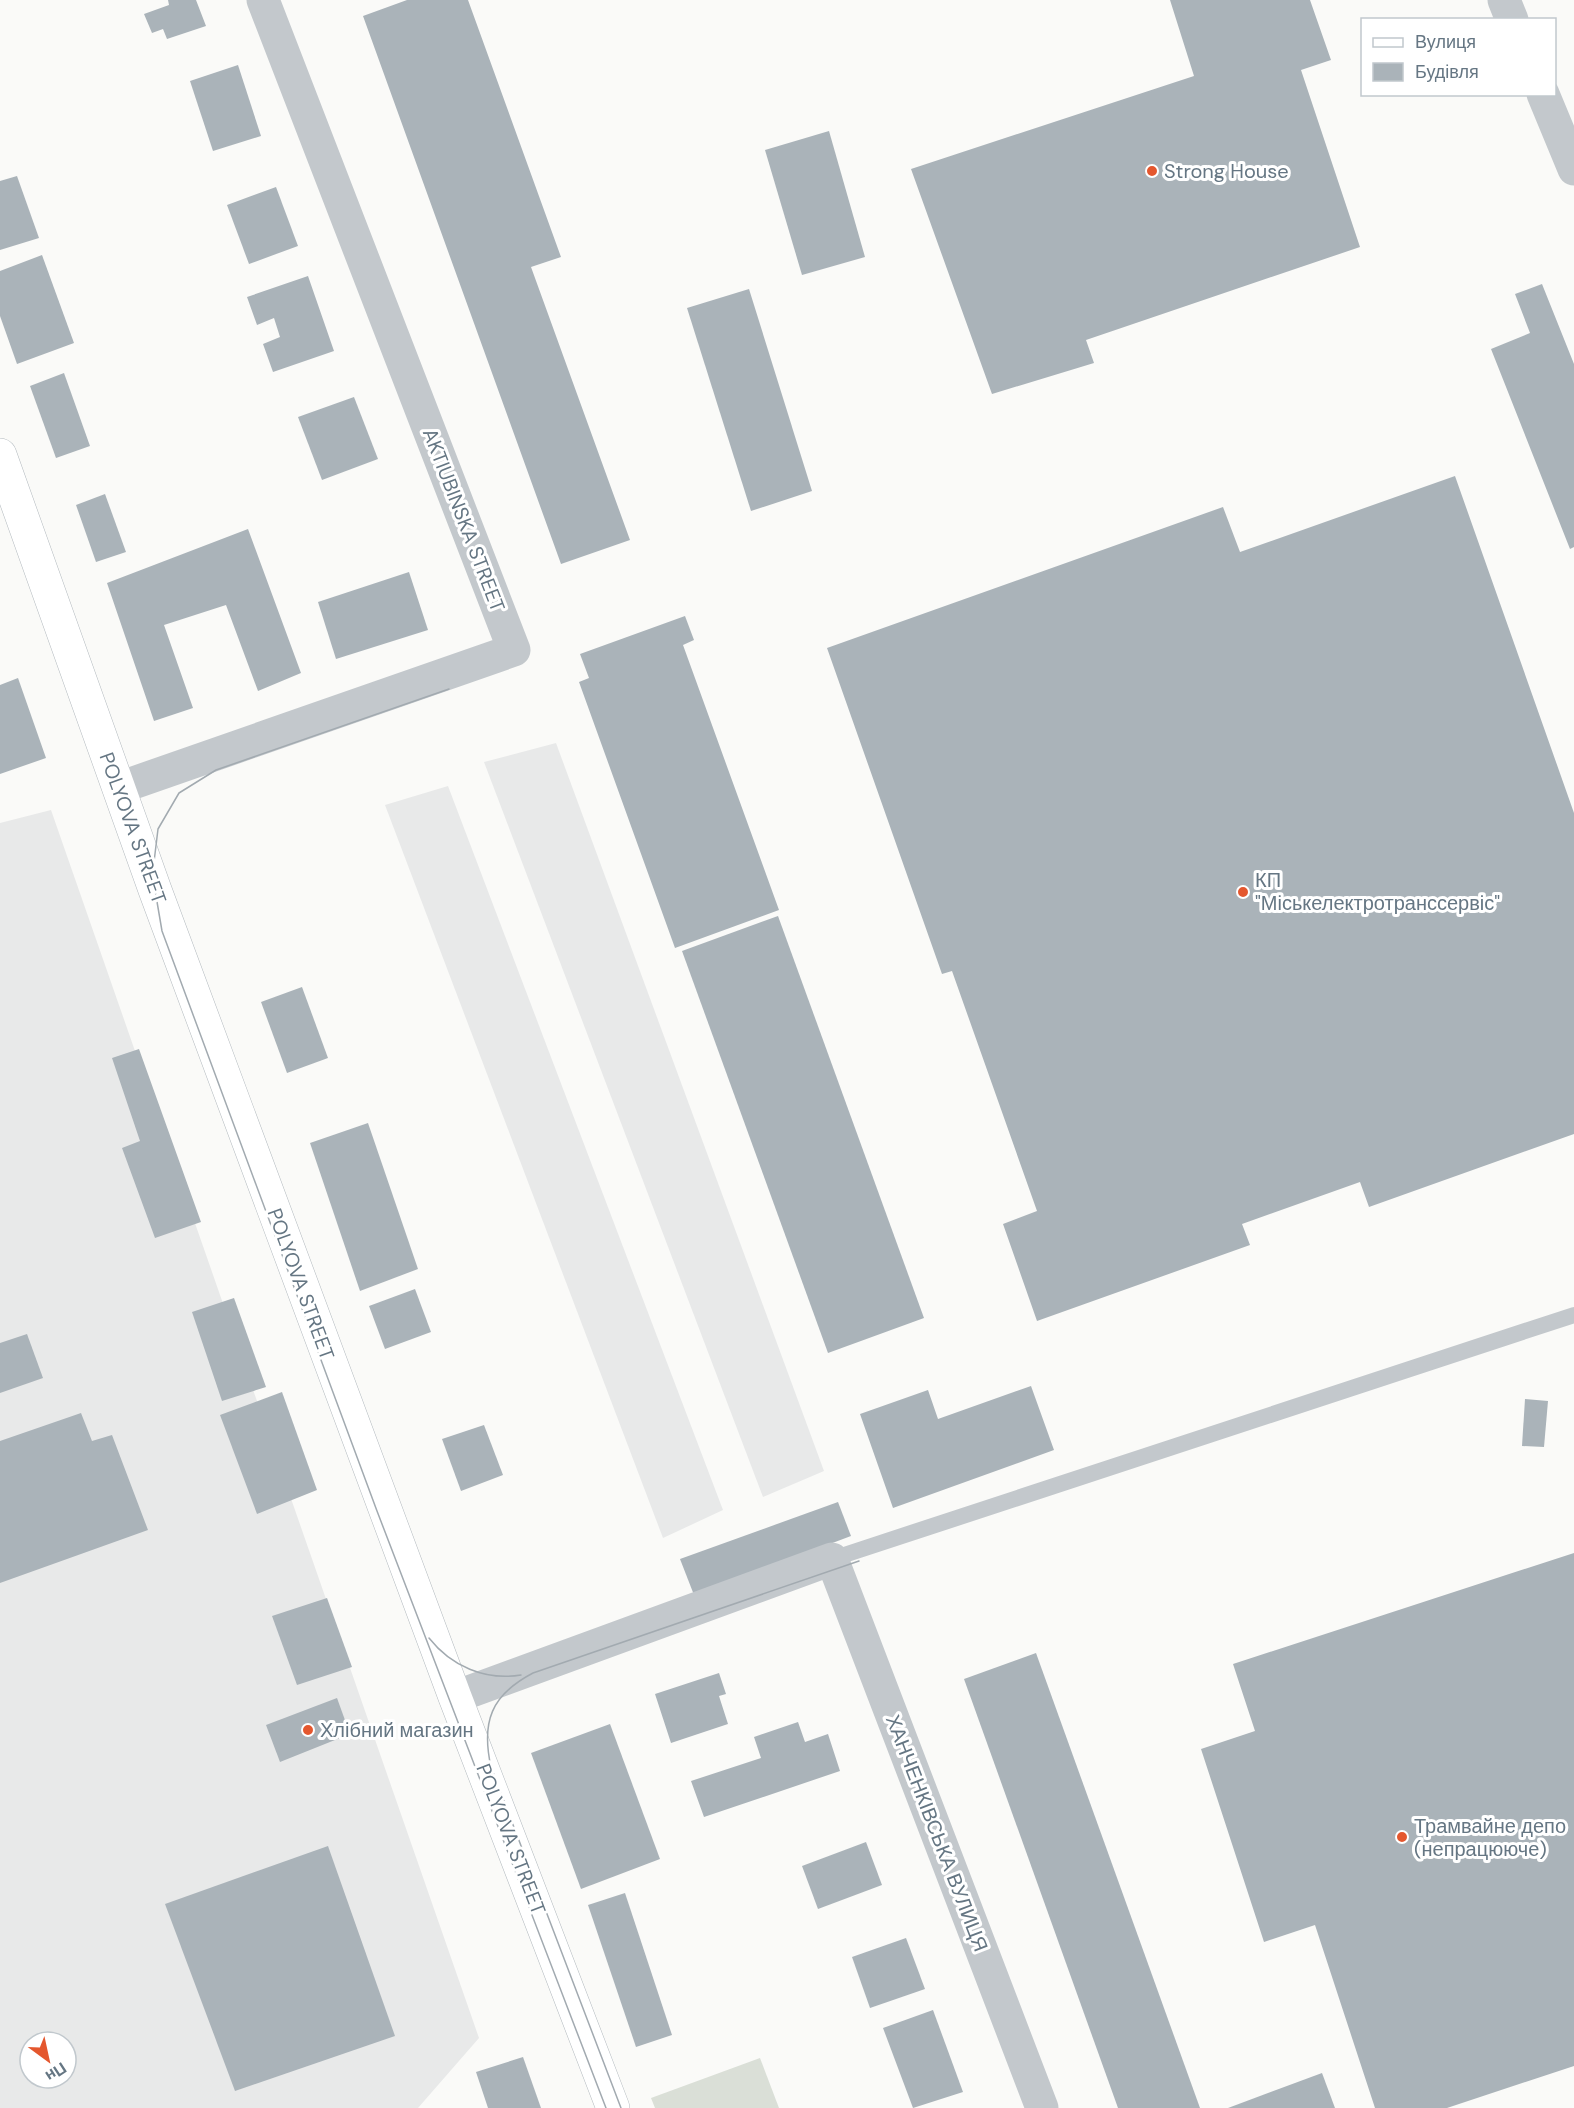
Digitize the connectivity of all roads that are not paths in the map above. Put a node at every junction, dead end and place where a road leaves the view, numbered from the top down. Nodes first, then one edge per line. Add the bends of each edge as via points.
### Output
1 (263, 0) edge
2 (1504, 0) edge
3 (1511, 18) edge
4 (1544, 96) edge
5 (1574, 170) edge
6 (0, 455) edge
7 (119, 788) junction
8 (1574, 1315) edge
9 (832, 1558) junction
10 (455, 1697) junction
11 (613, 2108) edge
12 (1042, 2108) edge

1 - 7 street, AKTIUBINSKA STREET via 514,650
2 - 3 street
4 - 5 street
6 - 7 main road, POLYOVA STREET
7 - 10 main road, POLYOVA STREET
8 - 9 lane
9 - 10 street
9 - 12 street, ХАНЧЕНКІВСЬКА ВУЛИЦЯ
10 - 11 main road, POLYOVA STREET

